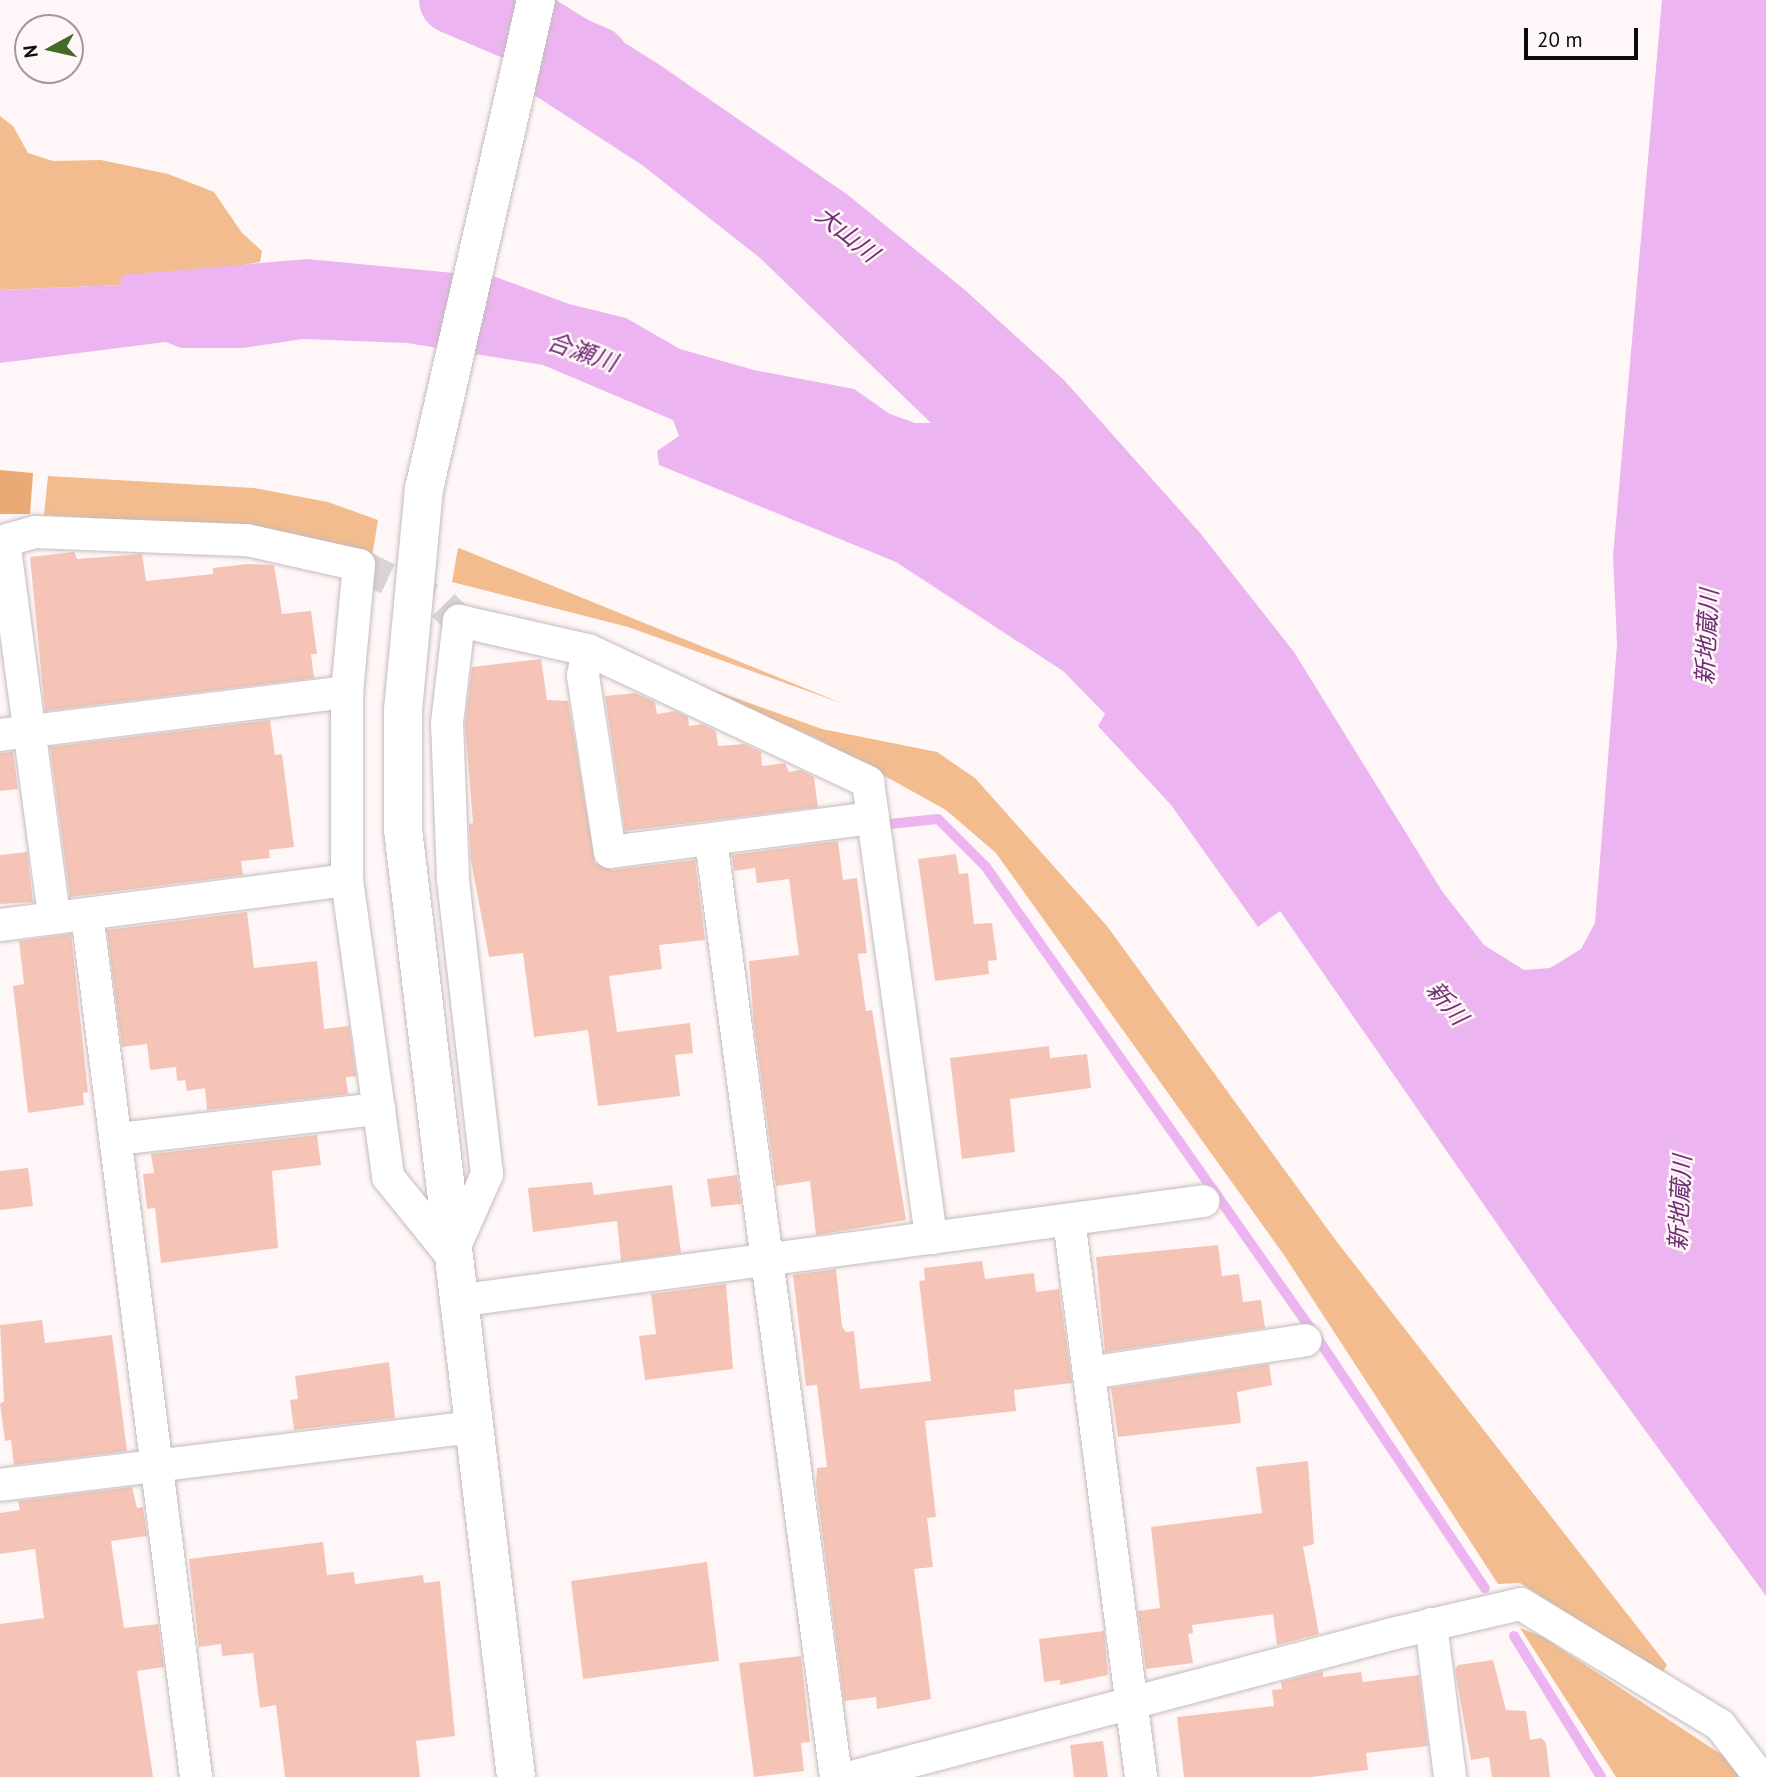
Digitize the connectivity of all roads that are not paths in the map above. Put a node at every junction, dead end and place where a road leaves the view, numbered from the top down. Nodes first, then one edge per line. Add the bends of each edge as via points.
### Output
1 (537, 0) edge
2 (2, 542) edge
3 (588, 650) junction
4 (347, 692) junction
5 (15, 733) edge
6 (873, 817) junction
7 (711, 840) junction
8 (347, 880) junction
9 (87, 914) junction
10 (54, 918) junction
11 (0, 925) edge
12 (379, 1109) junction
13 (118, 1139) junction
14 (1204, 1200) dead end
15 (1069, 1220) junction
16 (931, 1238) junction
17 (451, 1255) junction
18 (767, 1262) junction
19 (456, 1301) junction
20 (1306, 1340) dead end
21 (1089, 1373) junction
22 (472, 1427) junction
23 (156, 1466) junction
24 (0, 1485) edge
25 (1431, 1624) junction
26 (1132, 1702) junction
27 (196, 1777) edge
28 (516, 1777) edge
29 (836, 1777) edge
30 (852, 1777) edge
31 (1141, 1777) edge
32 (1450, 1777) edge
33 (1760, 1777) edge

1 - 17 street via 424,489 403,710 403,830
2 - 4 street via 35,532 247,540 359,565
2 - 5 street
3 - 6 street via 868,782
3 - 7 street via 583,676 610,852
3 - 17 street via 459,621 447,723 453,878 487,1174
4 - 5 street
4 - 8 street
5 - 10 street
6 - 7 street
6 - 16 street
7 - 18 street
8 - 9 street
8 - 12 street
9 - 10 street
9 - 13 street
10 - 11 street
12 - 13 street
12 - 17 street via 388,1177
13 - 23 street
14 - 15 street
15 - 16 street
15 - 21 street
16 - 18 street
17 - 19 street
18 - 19 street
18 - 29 street
19 - 22 street
20 - 21 street
21 - 26 street
22 - 23 street
22 - 28 street
23 - 24 street
23 - 27 street
25 - 26 street
25 - 32 street
25 - 33 street via 1521,1604 1720,1725
26 - 30 street
26 - 31 street

